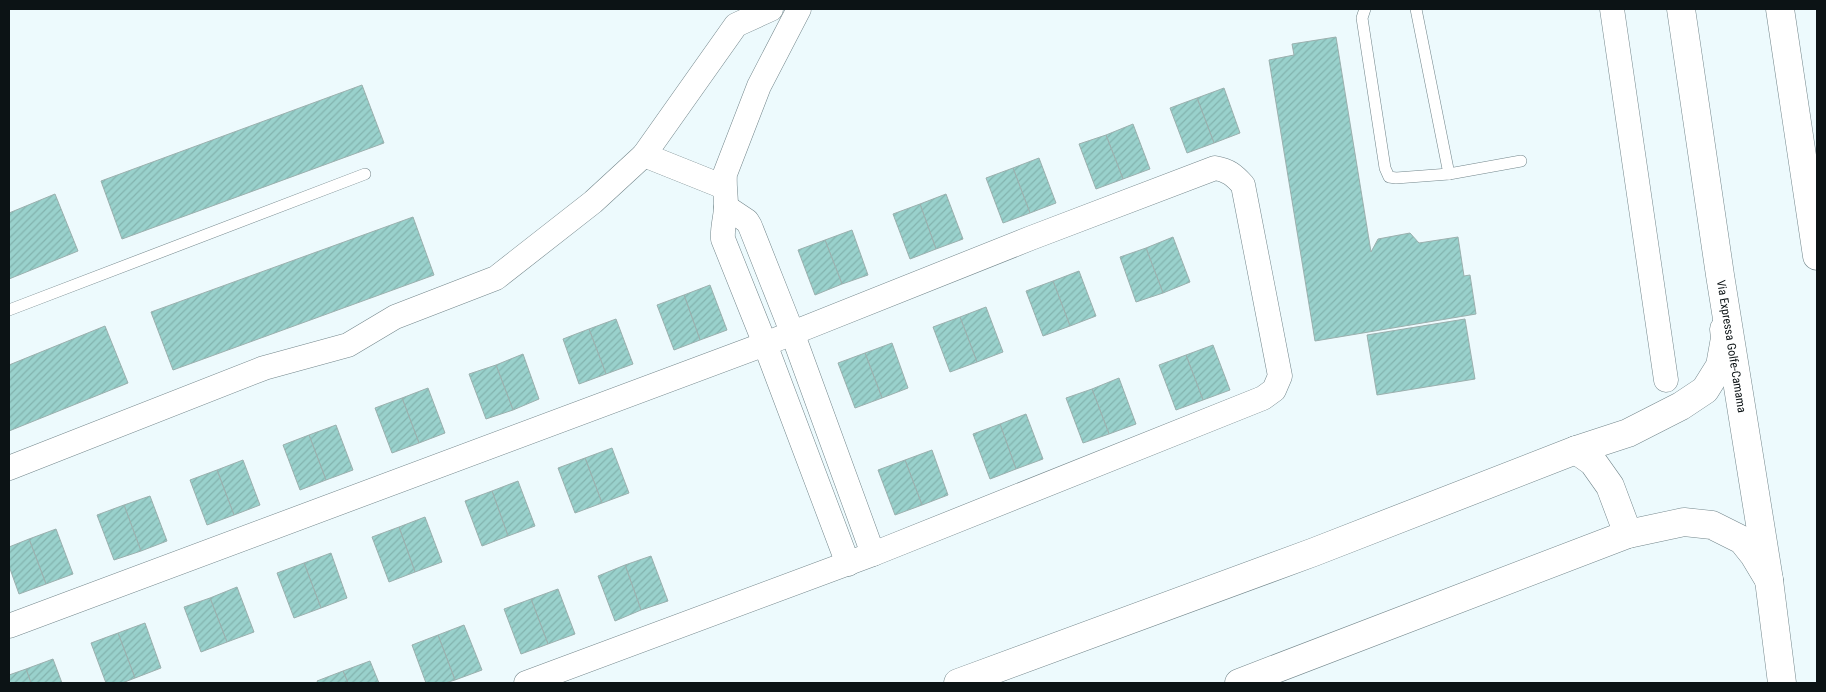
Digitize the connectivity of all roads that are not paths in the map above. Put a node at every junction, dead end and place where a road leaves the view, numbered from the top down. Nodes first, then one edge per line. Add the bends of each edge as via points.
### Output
1 (771, 9) edge
2 (799, 9) edge
3 (1365, 9) edge
4 (1416, 9) edge
5 (1612, 9) edge
6 (1681, 9) edge
7 (1780, 9) edge
8 (734, 17) edge
9 (644, 155) junction
10 (1521, 161) dead end
11 (365, 174) dead end
12 (1449, 174) junction
13 (725, 197) junction
14 (1817, 256) edge
15 (1720, 275) junction
16 (9, 310) edge
17 (792, 332) junction
18 (765, 344) junction
19 (1666, 380) dead end
20 (1576, 450) junction
21 (9, 468) edge
22 (1628, 534) junction
23 (873, 554) junction
24 (848, 564) junction
25 (1769, 580) junction
26 (9, 626) edge
27 (526, 683) edge
28 (958, 683) edge
29 (1239, 683) edge
30 (1782, 683) edge

1 - 8 street
2 - 13 street via 759,86 725,174
3 - 12 lane via 1362,18 1385,168 1389,176
4 - 12 lane
5 - 19 street
6 - 15 main road, Via Expressa Golfe-Camama
7 - 14 main road
8 - 9 street
9 - 13 street
9 - 21 street via 593,202 496,278 395,316 348,346 264,368
10 - 12 lane
11 - 16 lane
13 - 17 street via 750,226
13 - 18 street via 723,239
15 - 20 main road via 1725,338 1720,366 1705,390 1628,433
15 - 25 main road, Via Expressa Golfe-Camama
17 - 18 street
17 - 23 street
17 - 23 street via 1215,168 1234,175 1242,185 1280,376 1274,390 1262,398
18 - 24 street
18 - 26 street
20 - 22 main road via 1593,462 1610,486
20 - 28 main road via 1314,552
22 - 25 main road via 1684,522 1712,526 1742,540
22 - 29 main road
23 - 24 street
24 - 27 street
25 - 30 main road, Via Expressa Golfe-Camama

